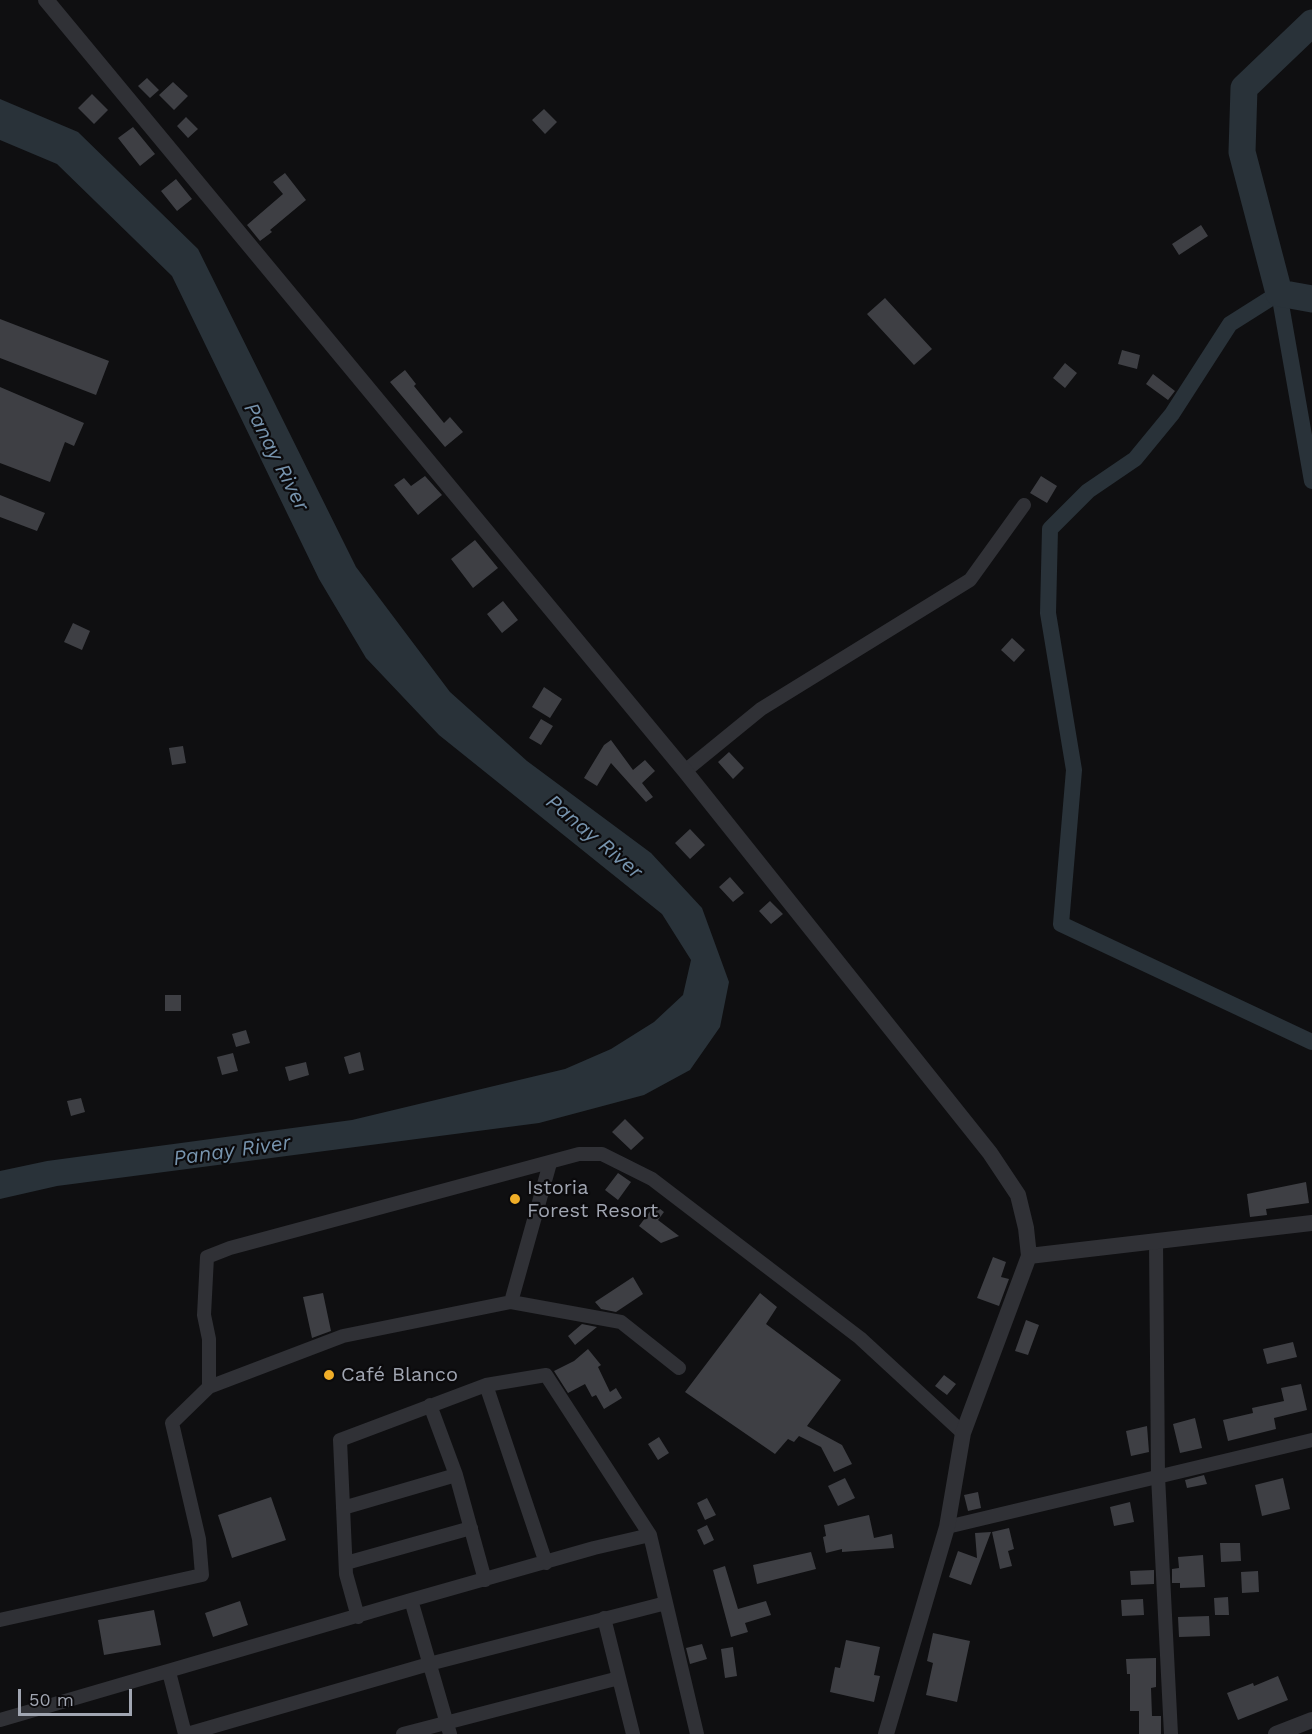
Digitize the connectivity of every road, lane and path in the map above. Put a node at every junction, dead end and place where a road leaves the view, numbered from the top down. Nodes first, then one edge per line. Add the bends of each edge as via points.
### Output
1 (46, 0) edge
2 (1024, 505) dead end
3 (685, 771) junction
4 (549, 1163) junction
5 (1312, 1223) edge
6 (1156, 1241) junction
7 (1029, 1256) junction
8 (511, 1302) junction
9 (679, 1368) dead end
10 (486, 1385) junction
11 (209, 1387) junction
12 (430, 1405) junction
13 (963, 1433) junction
14 (1312, 1440) edge
15 (456, 1475) junction
16 (1158, 1476) junction
17 (343, 1508) junction
18 (947, 1527) junction
19 (471, 1528) junction
20 (650, 1536) junction
21 (346, 1563) junction
22 (546, 1563) junction
23 (485, 1580) junction
24 (411, 1600) junction
25 (666, 1603) junction
26 (358, 1617) junction
27 (604, 1618) junction
28 (0, 1620) edge
29 (429, 1664) junction
30 (170, 1672) junction
31 (619, 1678) junction
32 (0, 1720) edge
33 (1312, 1720) edge
34 (448, 1728) edge
35 (629, 1733) edge
36 (186, 1734) edge
37 (403, 1734) edge
38 (697, 1734) edge
39 (886, 1734) edge
40 (1171, 1734) edge
41 (1276, 1734) edge

1 - 3 street
2 - 3 street via 970,580 761,709
3 - 7 street via 990,1153 1018,1195
4 - 8 street
4 - 11 street via 207,1257 204,1315 209,1339
4 - 13 street via 579,1154 602,1154 652,1179 860,1338
5 - 6 street
6 - 7 street
6 - 16 street
7 - 13 street
8 - 9 street via 621,1322
8 - 11 street via 343,1336
10 - 12 street
10 - 20 street via 546,1376
10 - 22 street
11 - 28 street via 172,1423 199,1539 202,1575
12 - 15 street
12 - 17 street via 340,1440
13 - 18 street
14 - 16 street
15 - 17 street
15 - 19 street
16 - 18 street
16 - 40 street
17 - 21 street
18 - 39 street
19 - 21 street
19 - 23 street
20 - 22 street
20 - 25 street
21 - 26 street
22 - 23 street
23 - 24 street
24 - 26 street
24 - 29 street
25 - 27 street
25 - 38 street
26 - 30 street
27 - 29 street
27 - 31 street
29 - 34 street
29 - 36 street
30 - 32 street
30 - 36 street
31 - 34 street
31 - 35 street
33 - 41 street
34 - 37 street

